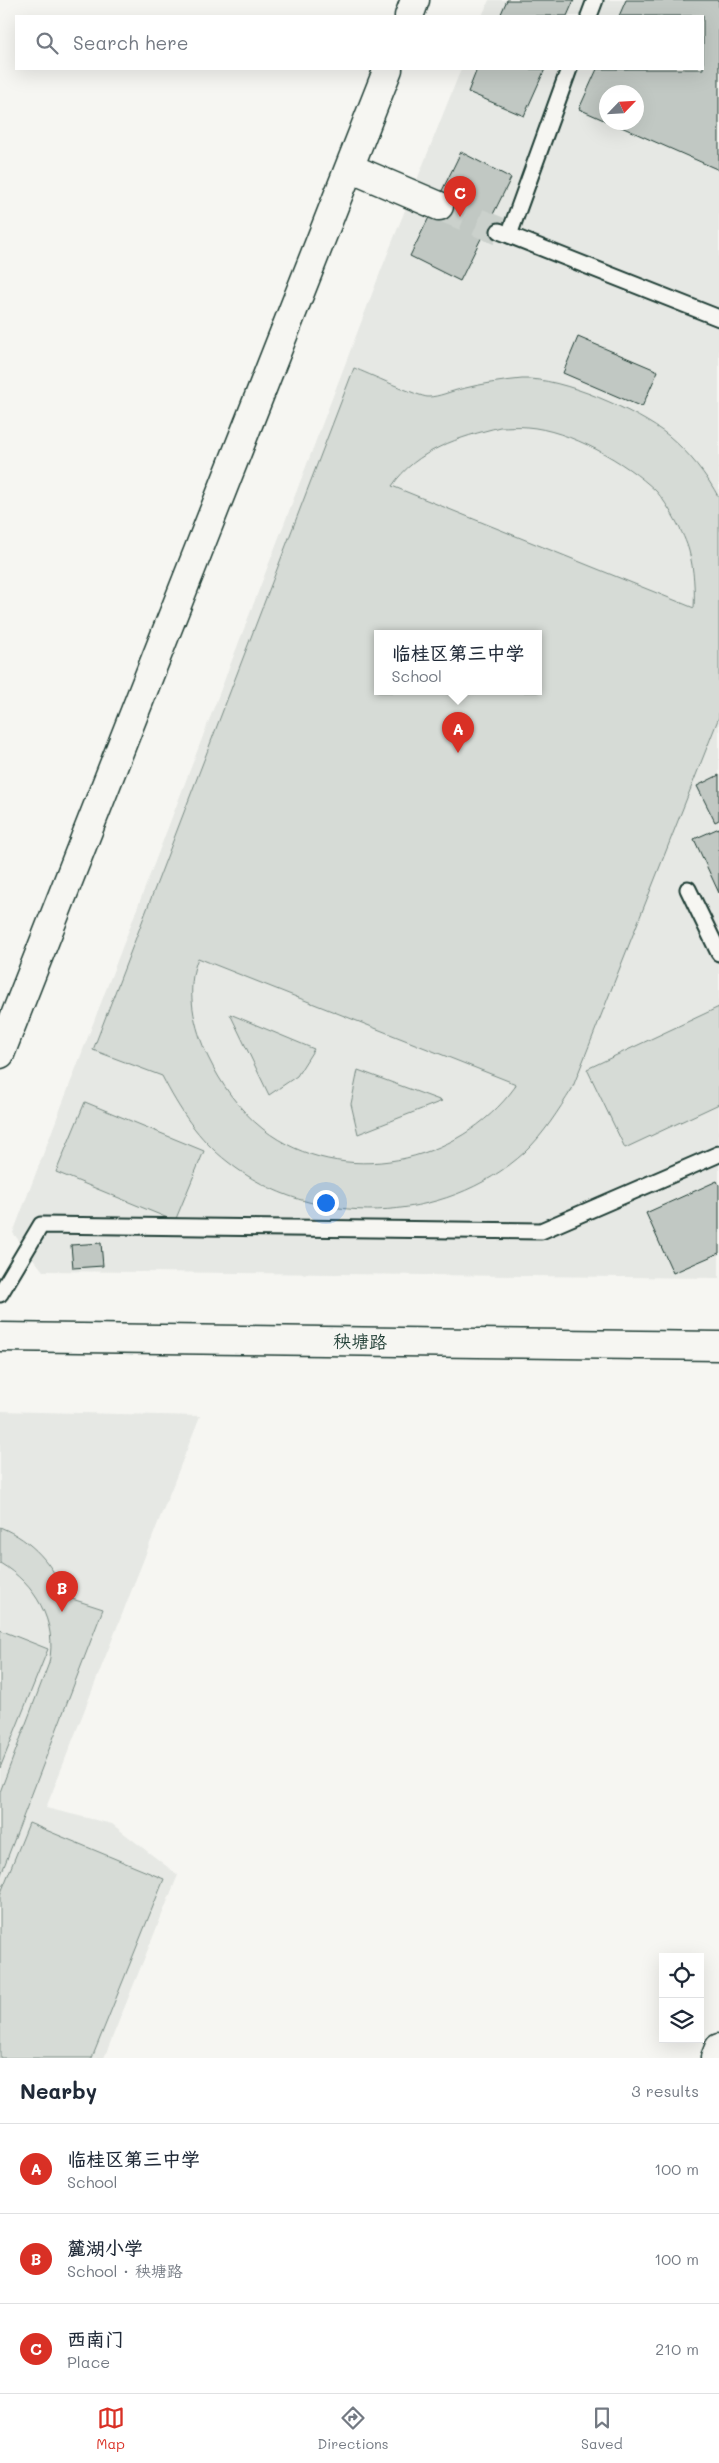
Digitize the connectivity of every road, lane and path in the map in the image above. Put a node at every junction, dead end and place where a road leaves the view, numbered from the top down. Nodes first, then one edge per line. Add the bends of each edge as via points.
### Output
1 (415, 0) edge
2 (595, 0) edge
3 (409, 15) edge
4 (589, 15) edge
5 (388, 70) edge
6 (570, 70) edge
7 (350, 168) junction
8 (439, 206) tunnel mouth
9 (719, 318) edge
10 (688, 889) dead end
11 (719, 953) edge
12 (0, 1054) edge
13 (719, 1154) edge
14 (0, 1294) edge
15 (0, 1338) edge
16 (719, 1346) edge
17 (719, 2048) edge
18 (715, 2058) edge

1 - 3 main road
2 - 4 lane
5 - 7 main road
6 - 9 lane via 504,233
7 - 8 main road
7 - 12 main road
10 - 11 lane
13 - 14 lane via 541,1231 41,1226
15 - 16 main road, 秧塘路
17 - 18 main road

